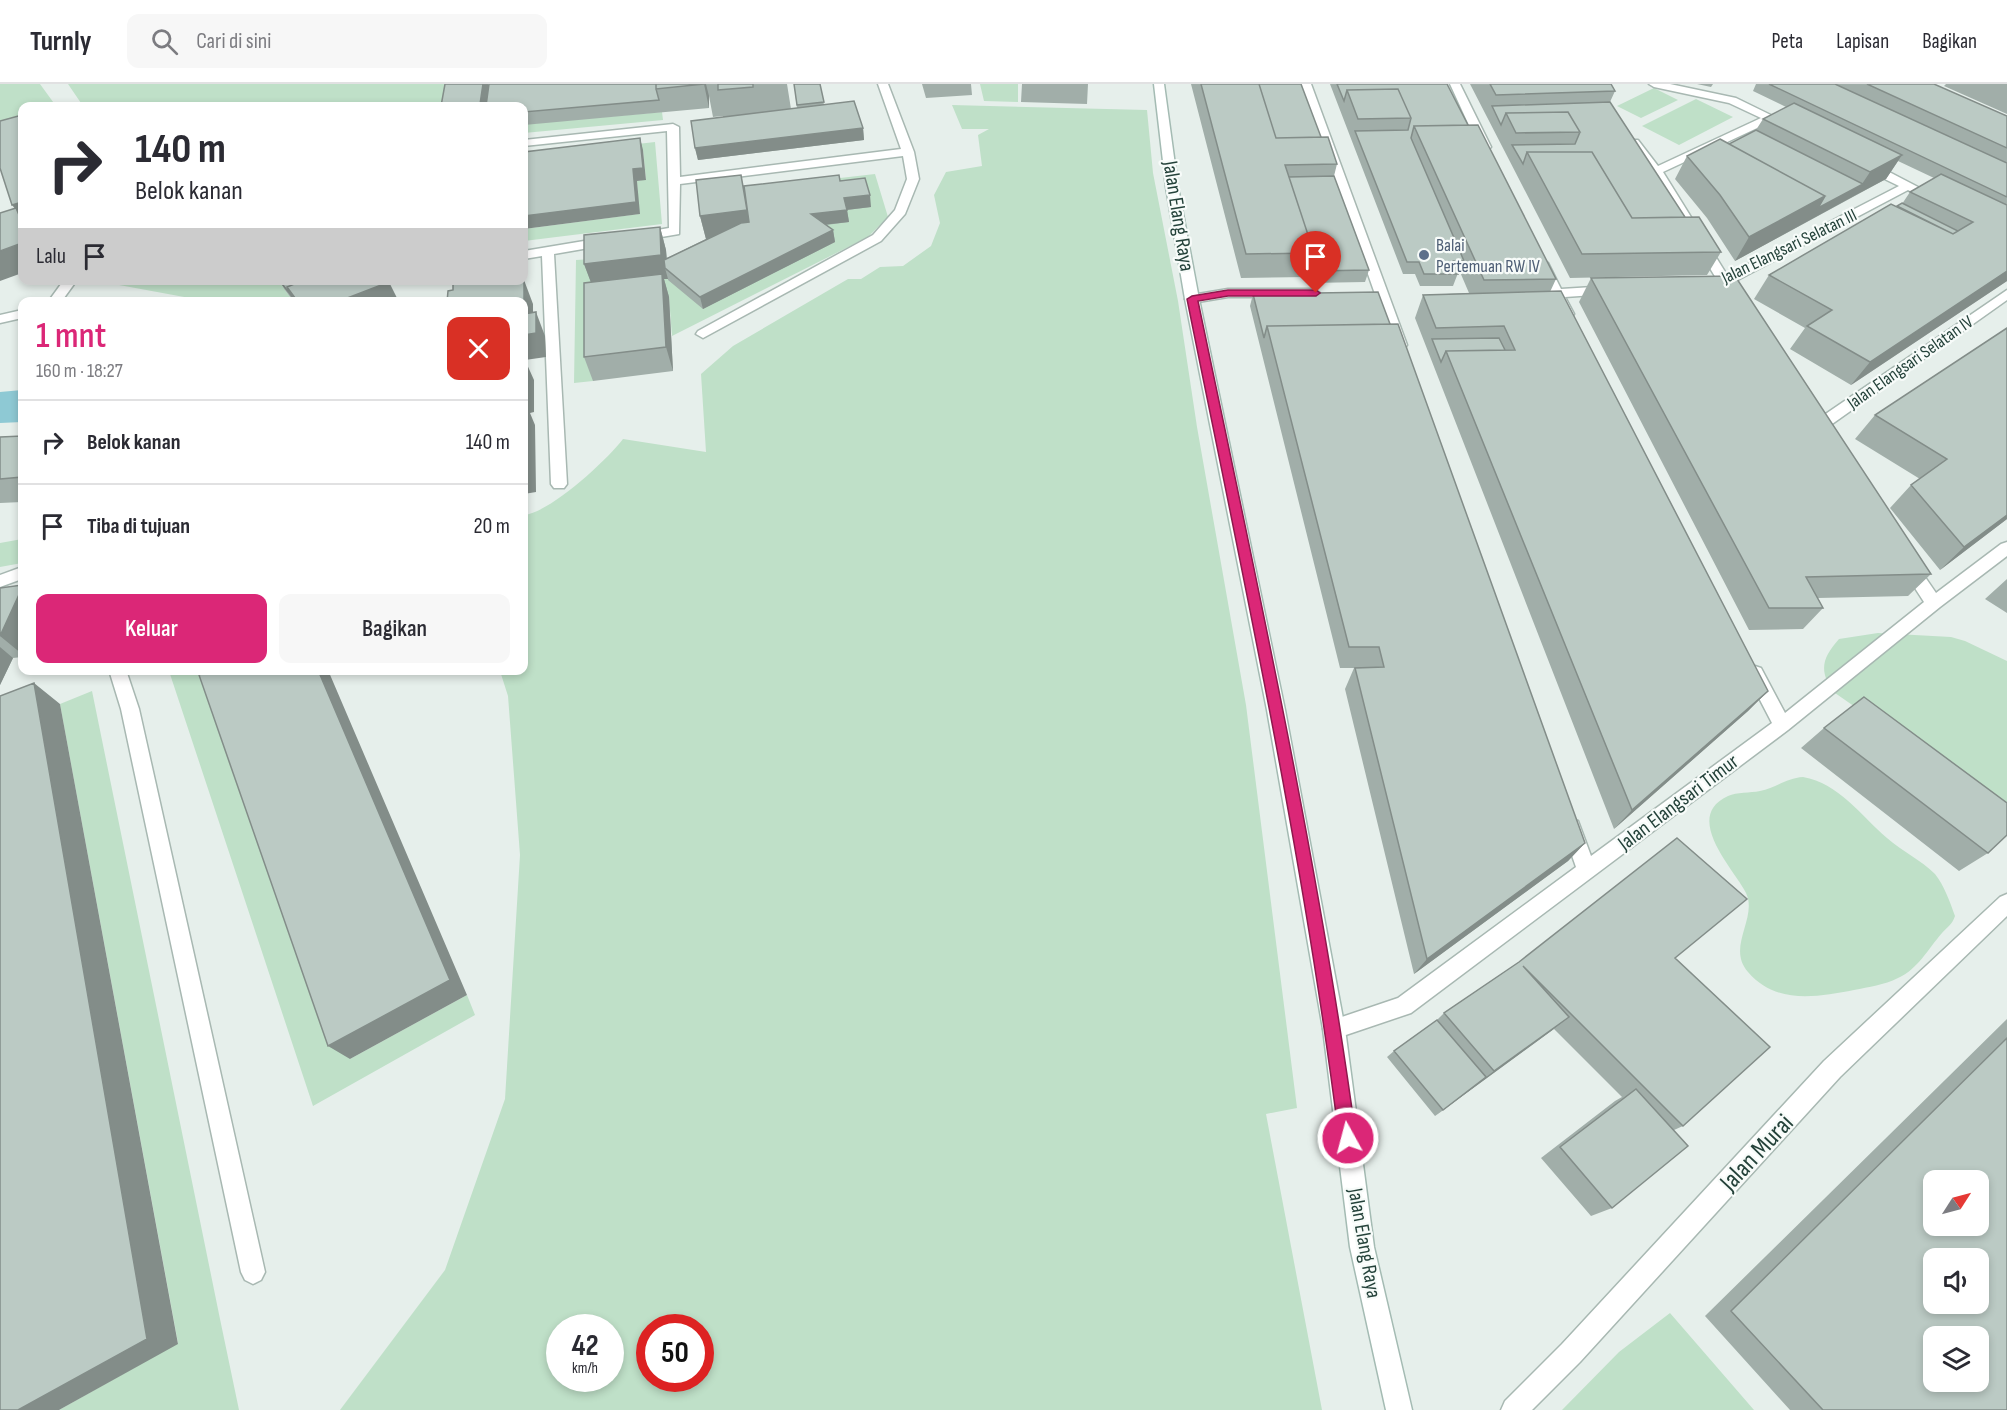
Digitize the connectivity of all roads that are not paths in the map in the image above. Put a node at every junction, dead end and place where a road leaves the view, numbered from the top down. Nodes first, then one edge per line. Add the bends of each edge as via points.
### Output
1 (883, 84) edge
2 (1159, 84) edge
3 (1306, 84) edge
4 (1455, 84) edge
5 (1654, 84) edge
6 (1770, 118) junction
7 (1802, 133) edge
8 (1628, 134) edge
9 (528, 143) edge
10 (908, 152) junction
11 (1491, 157) edge
12 (1854, 160) edge
13 (1656, 171) junction
14 (676, 181) junction
15 (1908, 186) junction
16 (1947, 205) edge
17 (548, 252) junction
18 (1536, 252) edge
19 (528, 254) edge
20 (1725, 281) junction
21 (1703, 283) edge
22 (67, 285) edge
23 (1624, 289) edge
24 (1322, 293) edge
25 (1557, 294) junction
26 (2007, 294) edge
27 (58, 297) edge
28 (1192, 299) junction
29 (1743, 311) edge
30 (18, 315) edge
31 (0, 319) edge
32 (1575, 332) edge
33 (703, 334) dead end
34 (1405, 359) edge
35 (1813, 430) edge
36 (559, 484) dead end
37 (2007, 548) edge
38 (1901, 555) edge
39 (18, 574) edge
40 (0, 581) edge
41 (1934, 603) junction
42 (1749, 663) edge
43 (119, 675) edge
44 (1782, 724) junction
45 (1567, 814) edge
46 (1587, 870) junction
47 (2007, 903) edge
48 (1334, 1029) junction
49 (253, 1272) dead end
50 (1399, 1410) edge
51 (1514, 1410) edge

1 - 10 street
2 - 28 street, Jalan Elang Raya
3 - 34 street via 1375,293
4 - 11 street
5 - 6 street via 1733,96
6 - 7 street
6 - 13 street
8 - 13 street
9 - 14 street via 673,127
10 - 14 street
10 - 33 street via 913,179 901,211 877,238
12 - 15 street
13 - 20 street
14 - 17 street via 675,231
15 - 16 street
15 - 20 street, Jalan Elangsari Selatan III
17 - 19 street
17 - 36 street
18 - 25 street
20 - 21 street, Jalan Elangsari Selatan III
20 - 29 street
22 - 27 street
23 - 25 street
24 - 28 street via 1228,293
25 - 32 street
26 - 35 street, Jalan Elangsari Selatan IV
28 - 48 street, Jalan Elang Raya via 1276,710
30 - 31 street
37 - 41 street, Jalan Elangsari Timur
38 - 41 street
39 - 40 street
41 - 44 street, Jalan Elangsari Timur
42 - 44 street
43 - 49 street via 130,709
44 - 46 street, Jalan Elangsari Timur
45 - 46 street
46 - 48 street, Jalan Elangsari Timur via 1404,1006
47 - 51 street, Jalan Murai via 1832,1070
48 - 50 street, Jalan Elang Raya via 1362,1247

